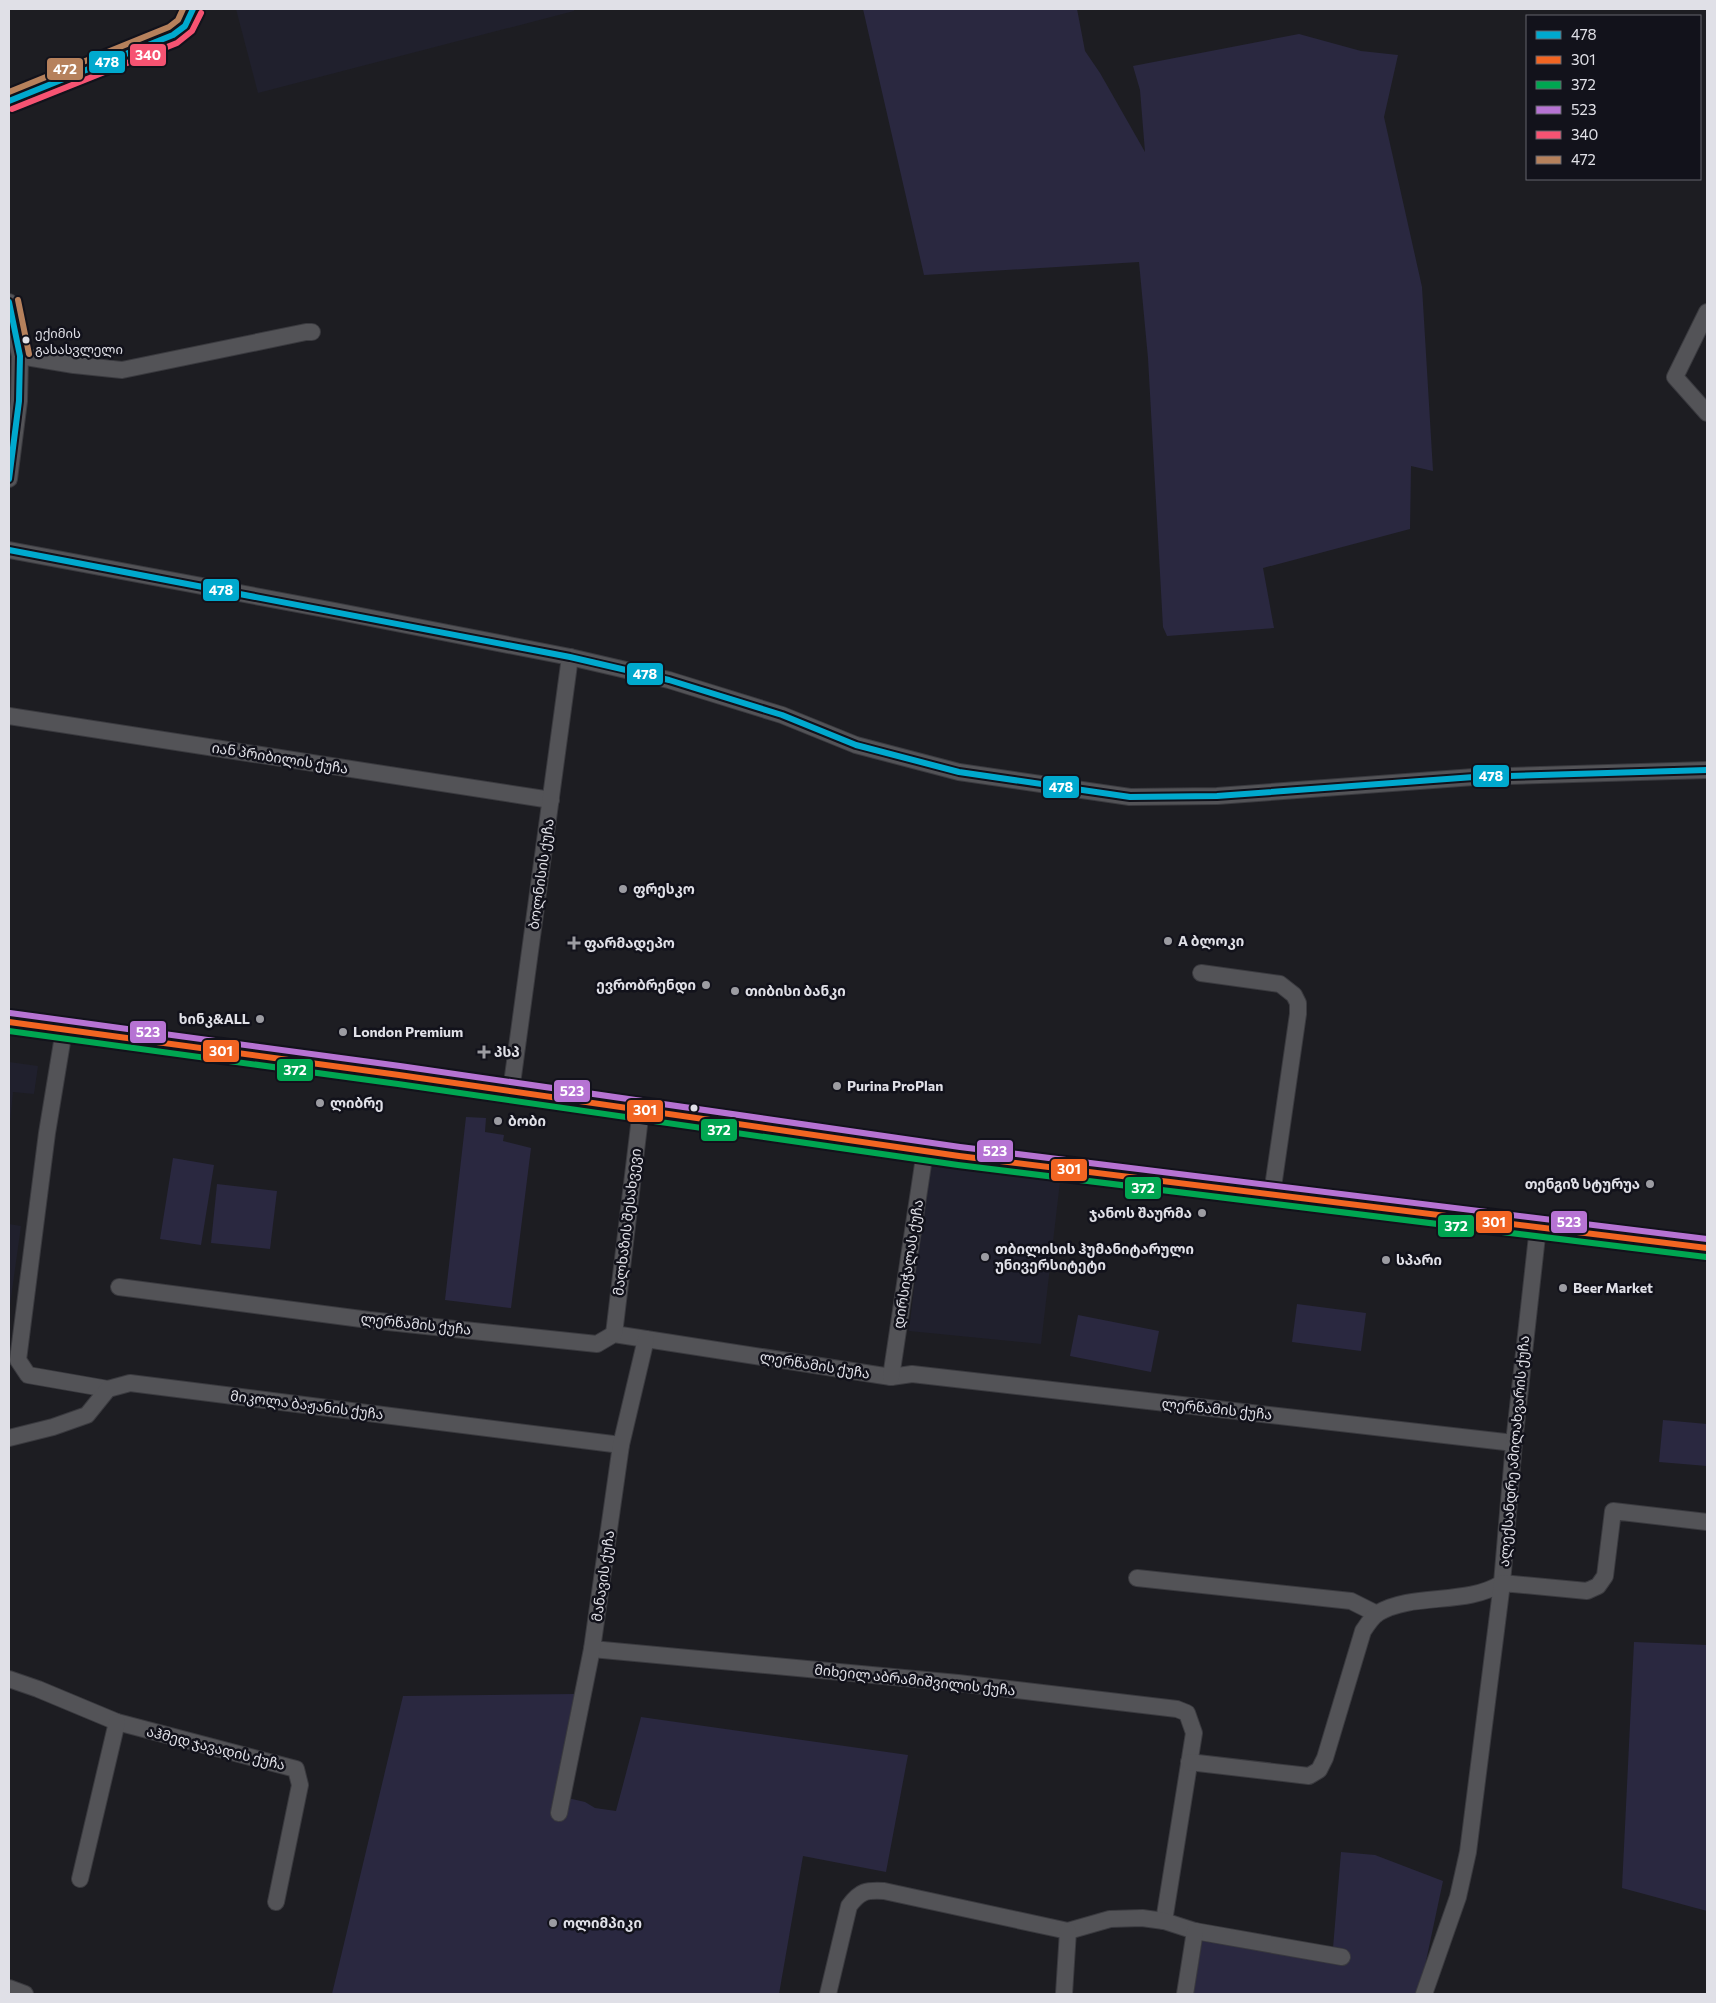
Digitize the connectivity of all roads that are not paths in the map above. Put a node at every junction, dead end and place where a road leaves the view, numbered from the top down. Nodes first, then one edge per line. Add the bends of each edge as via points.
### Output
1 (193, 9) edge
2 (9, 101) edge
3 (9, 302) edge
4 (1707, 312) edge
5 (312, 332) dead end
6 (20, 356) junction
7 (1707, 413) edge
8 (9, 479) edge
9 (9, 550) edge
10 (570, 657) junction
11 (9, 716) edge
12 (1707, 770) edge
13 (551, 800) junction
14 (1201, 973) dead end
15 (9, 1022) edge
16 (64, 1030) junction
17 (511, 1091) junction
18 (641, 1109) junction
19 (925, 1151) junction
20 (1272, 1194) junction
21 (1538, 1227) junction
22 (1707, 1248) edge
23 (119, 1287) dead end
24 (614, 1334) junction
25 (646, 1339) junction
26 (891, 1377) junction
27 (108, 1388) junction
28 (9, 1438) edge
29 (1514, 1443) junction
30 (621, 1445) junction
31 (1707, 1522) edge
32 (1137, 1578) dead end
33 (1502, 1583) junction
34 (1377, 1614) junction
35 (592, 1649) junction
36 (9, 1679) edge
37 (117, 1722) junction
38 (1189, 1762) junction
39 (559, 1813) dead end
40 (80, 1879) dead end
41 (276, 1902) dead end
42 (1164, 1921) junction
43 (1068, 1931) junction
44 (1195, 1931) junction
45 (1342, 1957) dead end
46 (9, 1988) edge
47 (25, 1994) edge
48 (828, 1994) edge
49 (1064, 1994) edge
50 (1185, 1994) edge
51 (1424, 1994) edge

1 - 2 street via 185,26 173,35
3 - 6 street
4 - 7 street via 1675,377
5 - 6 street via 122,370
6 - 8 street via 19,401
9 - 10 street
10 - 12 street via 669,680 782,715 856,745 959,772 1130,797 1217,796 1474,777
10 - 13 street, ბოლნისის ქუჩა
11 - 13 street, იან პრიბილის ქუჩა
13 - 17 street, ბოლნისის ქუჩა
14 - 20 street via 1280,984 1294,995 1298,1003
15 - 16 main road
16 - 17 main road
16 - 27 street via 47,1133 18,1360 28,1375
17 - 18 main road
18 - 19 main road
18 - 24 street, მალხაზის შესახვევი
19 - 20 main road
19 - 26 street, დირსიჭალას ქუჩა
20 - 21 main road
21 - 22 main road
21 - 29 street, ალექსანდრე ამილახვარის ქუჩა
23 - 24 street, ლერწამის ქუჩა via 369,1320 597,1344
24 - 25 street, ლერწამის ქუჩა
25 - 26 street, ლერწამის ქუჩა
25 - 30 street, მანავის ქუჩა
26 - 29 street, ლერწამის ქუჩა via 912,1374
27 - 28 street via 87,1415
27 - 30 street, მიკოლა ბაჟანის ქუჩა via 130,1383
29 - 33 street, ალექსანდრე ამილახვარის ქუჩა
30 - 35 street, მანავის ქუჩა
31 - 33 street via 1613,1511 1605,1576 1598,1586 1587,1591
32 - 34 street via 1351,1601
33 - 34 street, ალექსანდრე ამილახვარის ქუჩა via 1486,1592 1396,1606
33 - 51 street via 1468,1852 1458,1897
34 - 38 street via 1363,1631 1319,1770 1309,1776
35 - 38 street, მიხეილ აბრამიშვილის ქუჩა via 958,1683 1176,1709 1187,1713 1194,1733
35 - 39 street, მანავის ქუჩა
36 - 37 street, აჰმედ ჯავადის ქუჩა
37 - 40 street
37 - 41 street, აჰმედ ჯავადის ქუჩა via 296,1769 300,1786
38 - 42 street
42 - 43 street via 1110,1919
42 - 44 street
43 - 48 street via 869,1890 857,1896 849,1906
43 - 49 street
44 - 45 street
44 - 50 street
46 - 47 street

